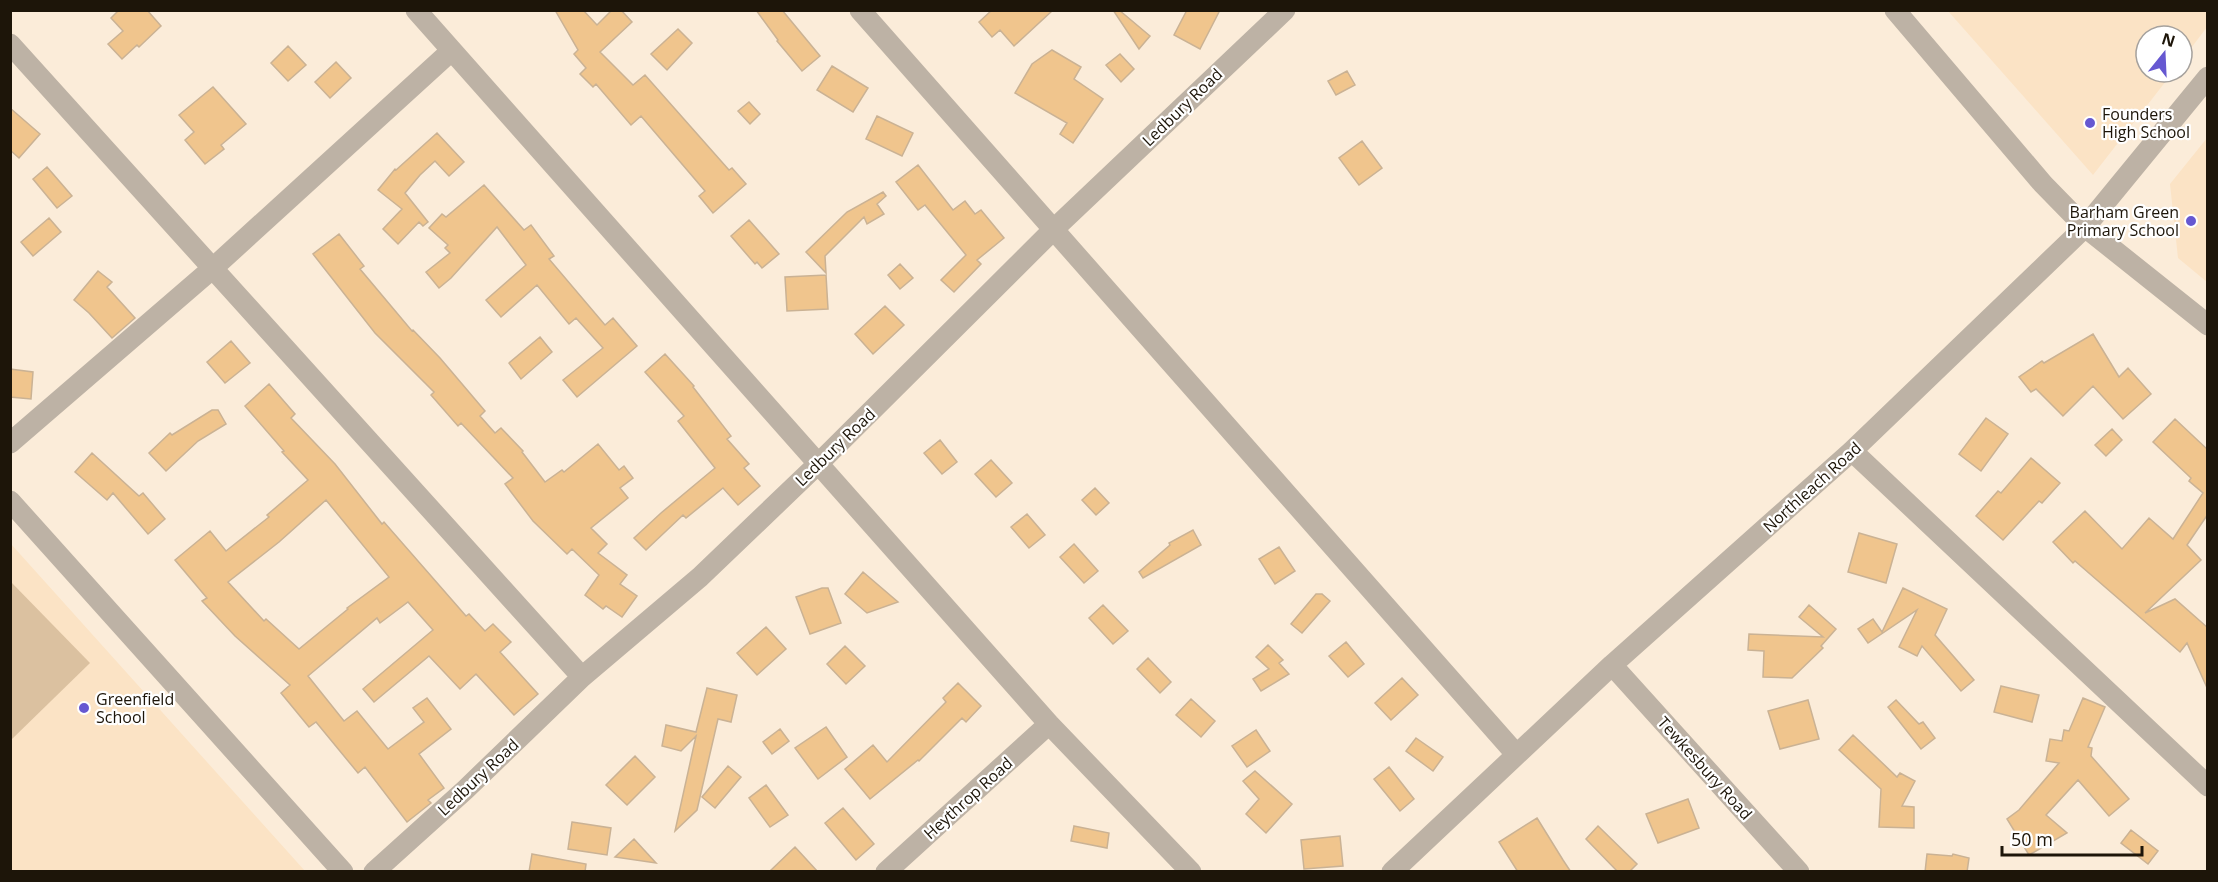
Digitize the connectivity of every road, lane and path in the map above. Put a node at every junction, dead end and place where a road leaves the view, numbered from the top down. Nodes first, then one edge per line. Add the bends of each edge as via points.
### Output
1 (416, 10) edge
2 (860, 10) edge
3 (1895, 10) edge
4 (1276, 13) edge
5 (10, 44) edge
6 (450, 52) junction
7 (2208, 77) edge
8 (2085, 227) junction
9 (1054, 230) junction
10 (213, 268) junction
11 (2208, 325) edge
12 (10, 443) edge
13 (1852, 451) junction
14 (818, 464) junction
15 (10, 501) edge
16 (1612, 665) junction
17 (582, 677) junction
18 (1049, 724) junction
19 (1516, 754) junction
20 (2208, 786) edge
21 (343, 872) edge
22 (374, 872) edge
23 (886, 872) edge
24 (1191, 872) edge
25 (1392, 872) edge
26 (1799, 872) edge

1 - 6 street
2 - 9 street
3 - 8 street via 2043,184
4 - 9 street, Ledbury Road
5 - 10 street
6 - 10 street
6 - 14 street
7 - 8 street, Northleach Road
8 - 11 street
8 - 13 street, Northleach Road
9 - 14 street, Ledbury Road
9 - 19 street
10 - 12 street
10 - 17 street
13 - 16 street, Northleach Road
13 - 20 street
14 - 17 street, Ledbury Road via 700,577
14 - 18 street
15 - 21 street
16 - 19 street, Northleach Road
16 - 26 street, Tewkesbury Road
17 - 22 street, Ledbury Road
18 - 23 street, Heythrop Road
18 - 24 street
19 - 25 street, Northleach Road

